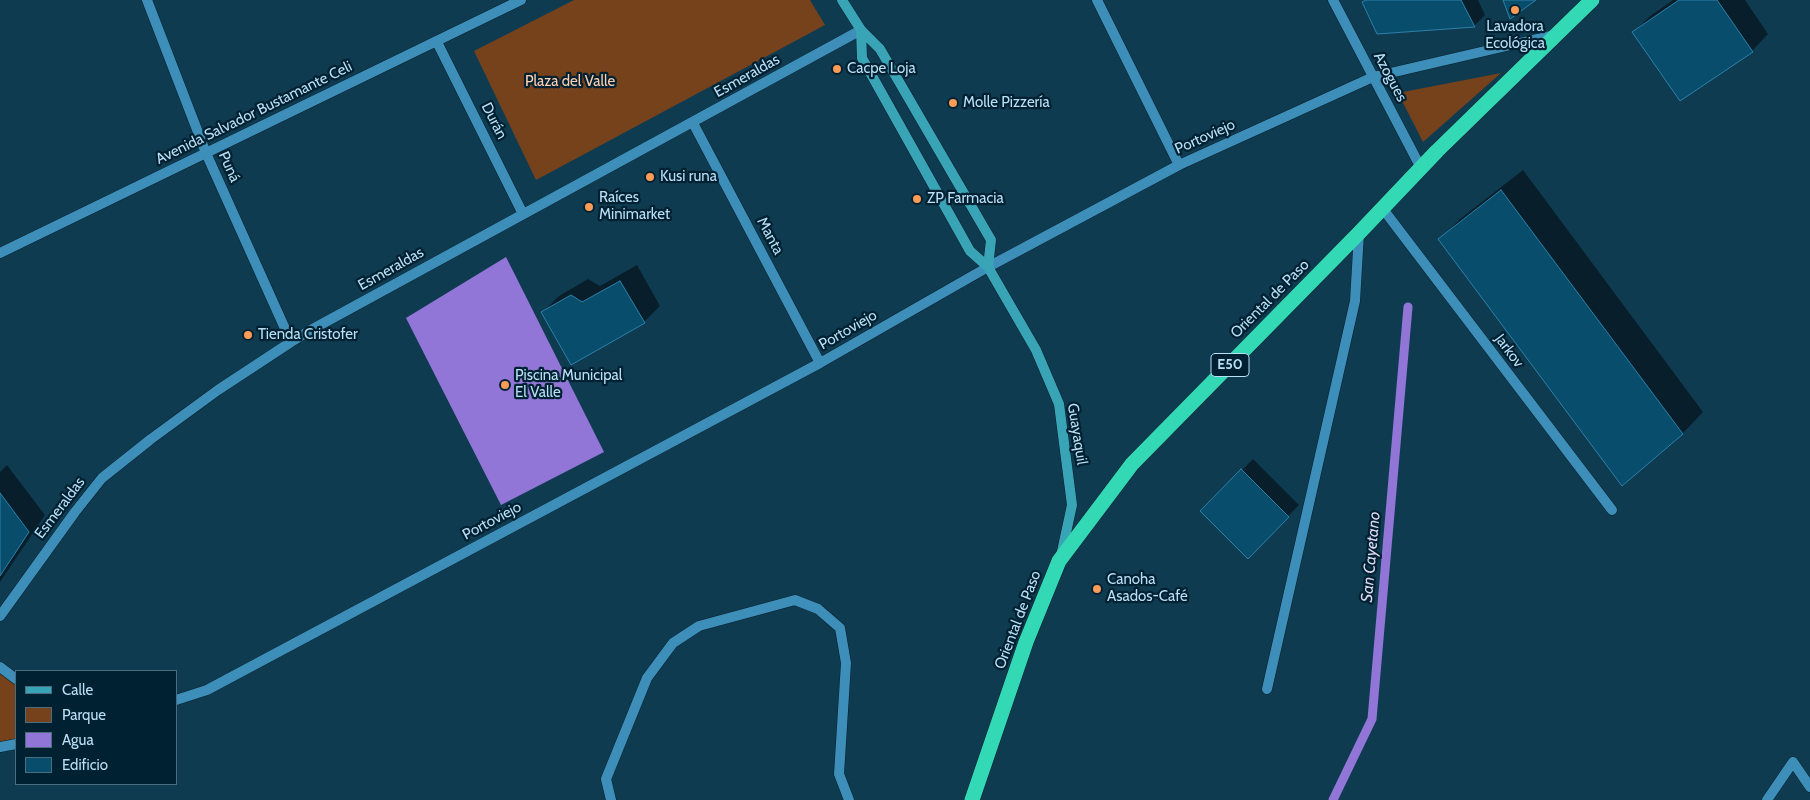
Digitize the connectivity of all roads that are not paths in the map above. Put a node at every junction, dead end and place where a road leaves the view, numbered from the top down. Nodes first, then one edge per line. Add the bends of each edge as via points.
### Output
1 (147, 0) edge
2 (521, 0) edge
3 (842, 0) edge
4 (1098, 0) edge
5 (1333, 0) edge
6 (1592, 0) edge
7 (861, 30) junction
8 (1554, 36) junction
9 (437, 42) junction
10 (1373, 77) junction
11 (693, 123) junction
12 (206, 152) junction
13 (1179, 165) junction
14 (1421, 168) junction
15 (1383, 209) junction
16 (524, 214) junction
17 (1359, 233) junction
18 (0, 253) edge
19 (988, 267) junction
20 (291, 342) junction
21 (820, 363) junction
22 (1612, 510) dead end
23 (1060, 561) junction
24 (0, 616) edge
25 (0, 667) edge
26 (15, 678) edge
27 (1267, 689) dead end
28 (178, 699) edge
29 (15, 744) edge
30 (0, 747) edge
31 (1810, 786) edge
32 (611, 800) edge
33 (849, 800) edge
34 (972, 800) edge
35 (1767, 800) edge

1 - 12 street, Puná
2 - 9 street, Avenida Salvador Bustamante Celi
3 - 7 main road
4 - 13 street
5 - 10 street, Azogues
6 - 8 highway, Oriental de Paso / E50
7 - 11 street, Esmeraldas
7 - 19 main road, Guayaquil via 862,58 970,251
7 - 19 main road via 880,49 991,240
8 - 10 street, Portoviejo
8 - 14 highway, Oriental de Paso / E50
9 - 12 street, Avenida Salvador Bustamante Celi
9 - 16 street, Durán
10 - 13 street, Portoviejo
10 - 14 street, Azogues
11 - 16 street, Esmeraldas
11 - 21 street, Manta
12 - 18 street, Avenida Salvador Bustamante Celi
12 - 20 street, Puná
13 - 19 street, Portoviejo
14 - 15 highway, Oriental de Paso / E50
15 - 17 highway, Oriental de Paso / E50
15 - 22 street, Jarkov
16 - 20 street, Esmeraldas
17 - 23 highway, Oriental de Paso / E50 via 1132,464
17 - 27 street via 1355,301
19 - 21 street, Portoviejo
19 - 23 main road, Guayaquil via 1036,350 1059,404 1072,505
20 - 24 street, Esmeraldas via 181,417 102,478
21 - 28 street, Portoviejo via 207,690
23 - 34 highway, Oriental de Paso / E50 via 1026,642
25 - 26 street
29 - 30 street
31 - 35 street via 1793,762
32 - 33 street via 606,779 648,678 673,643 699,626 795,600 818,608 840,628 846,663 839,774

